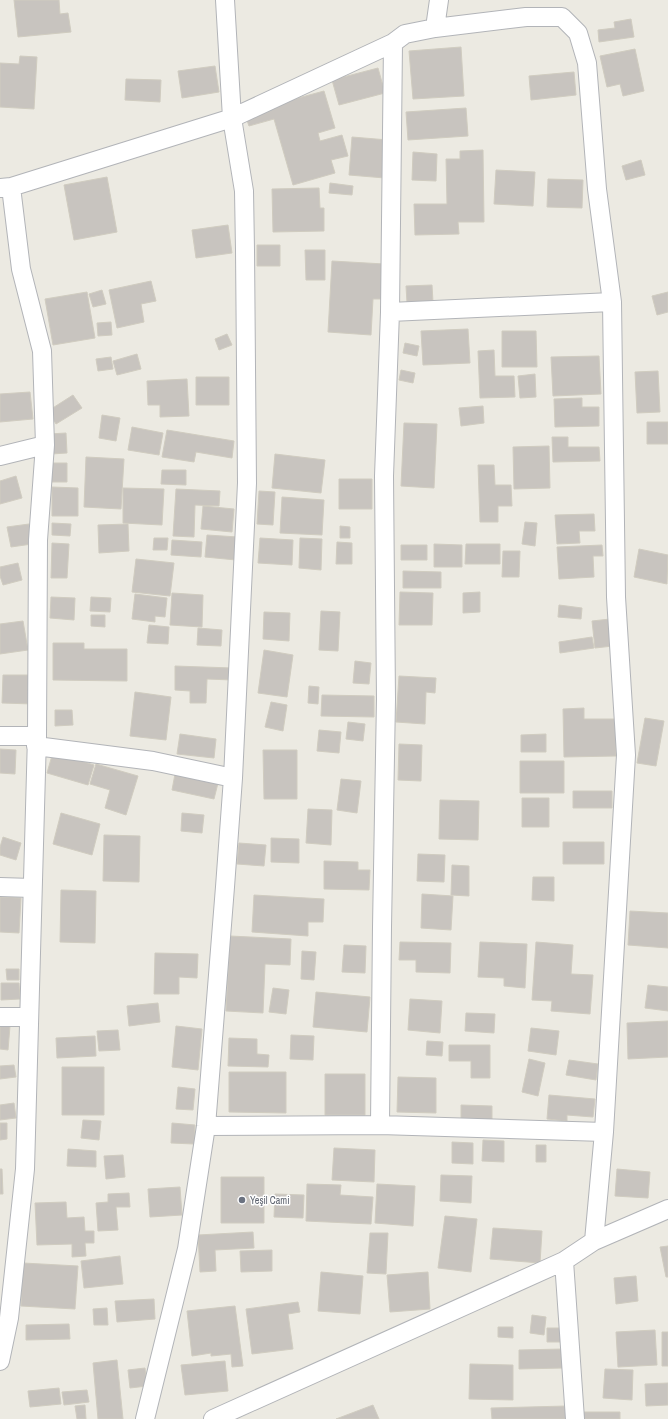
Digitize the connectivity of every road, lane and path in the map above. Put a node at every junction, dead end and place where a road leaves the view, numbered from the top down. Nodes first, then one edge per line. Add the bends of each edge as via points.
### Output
1 (225, 0) edge
2 (439, 0) edge
3 (435, 28) junction
4 (393, 43) junction
5 (232, 118) junction
6 (6, 188) edge
7 (612, 302) junction
8 (390, 312) junction
9 (46, 445) junction
10 (0, 456) edge
11 (0, 736) edge
12 (36, 741) junction
13 (233, 778) junction
14 (0, 887) edge
15 (32, 888) junction
16 (0, 1017) edge
17 (29, 1017) junction
18 (380, 1125) junction
19 (206, 1126) junction
20 (604, 1132) junction
21 (668, 1209) edge
22 (594, 1241) junction
23 (564, 1261) junction
24 (0, 1361) edge
25 (145, 1419) edge
26 (213, 1419) edge
27 (575, 1419) edge

1 - 5 street
2 - 3 street
3 - 4 street via 405,34
3 - 7 street via 526,17 562,17 578,33 587,64 597,189
4 - 5 street
4 - 8 street
5 - 6 street
5 - 13 street via 244,191 247,475
6 - 9 street via 21,268 42,351
7 - 8 street
7 - 20 street via 616,597 626,755
8 - 18 street via 384,476 386,698
9 - 10 street
9 - 12 street via 38,540
11 - 12 street
12 - 13 street
12 - 15 street
13 - 19 street
14 - 15 street
15 - 17 street
16 - 17 street
17 - 24 street via 25,1170 9,1318
18 - 19 street
18 - 20 street
19 - 25 street via 187,1249
20 - 22 street
21 - 22 street
22 - 23 street
23 - 26 street
23 - 27 street

